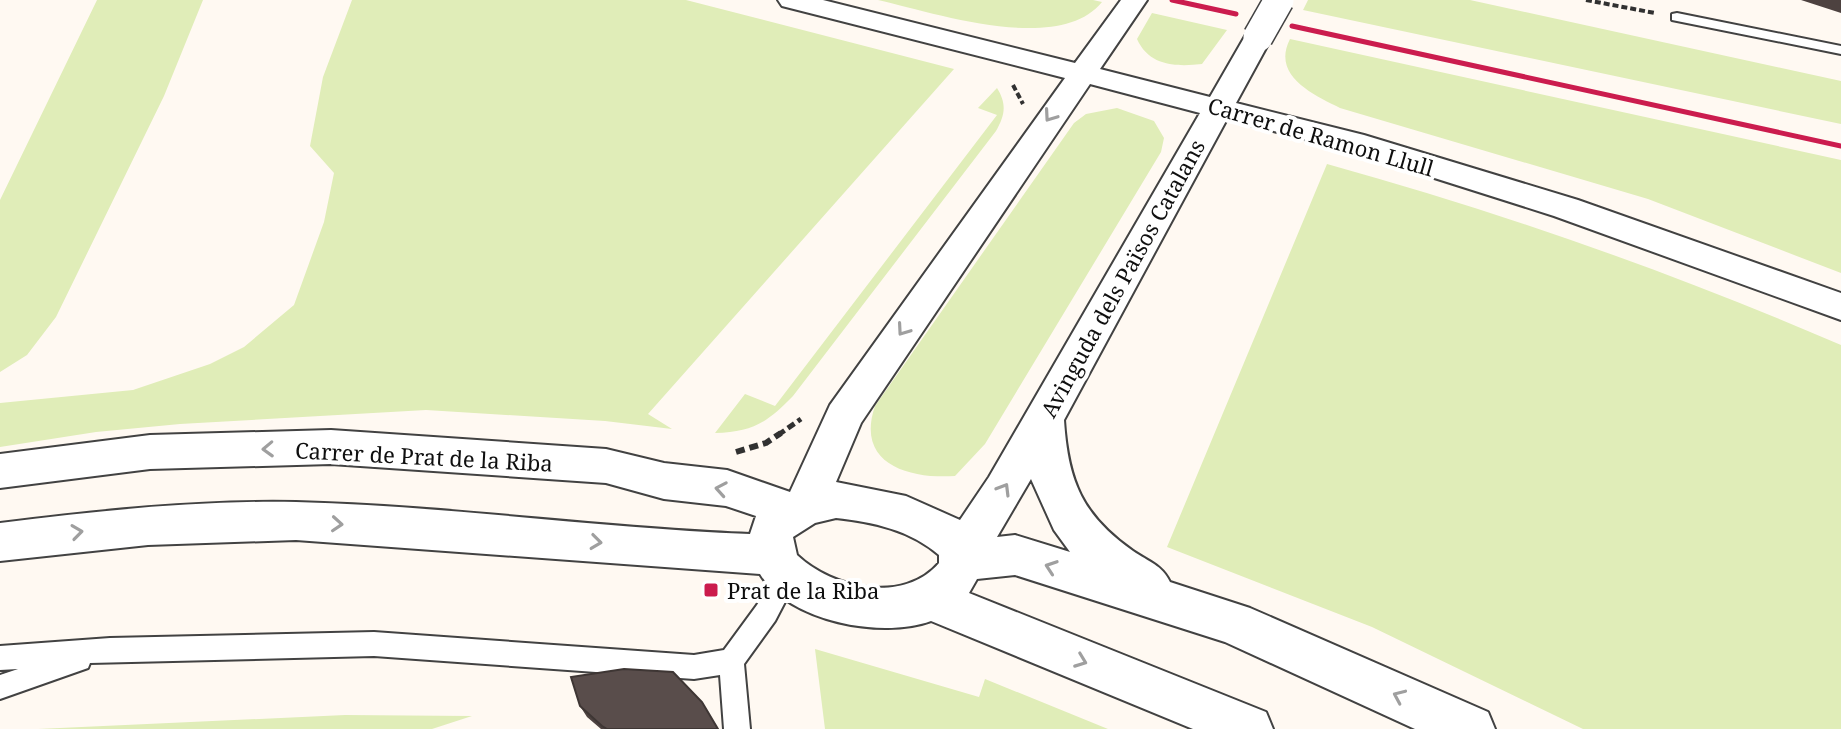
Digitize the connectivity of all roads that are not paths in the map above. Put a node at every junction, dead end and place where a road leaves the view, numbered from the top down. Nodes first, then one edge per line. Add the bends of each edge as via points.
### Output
1 (791, 0) edge
2 (1279, 0) edge
3 (1131, 4) edge
4 (1677, 17) road end
5 (1841, 50) edge
6 (1081, 72) junction
7 (1218, 107) junction
8 (1841, 307) edge
9 (1044, 418) junction
10 (0, 471) edge
11 (800, 510) junction
12 (0, 542) edge
13 (962, 557) junction
14 (780, 565) junction
15 (932, 599) junction
16 (1234, 623) junction
17 (110, 650) junction
18 (0, 658) edge
19 (731, 661) junction
20 (0, 687) edge
21 (737, 729) edge
22 (1248, 729) edge
23 (1470, 729) edge

1 - 6 street, Carrer de Ramon Llull
2 - 7 street, Avinguda dels Països Catalans, bridge
3 - 6 street
4 - 5 lane
6 - 7 street, Carrer de Ramon Llull
6 -> 11 street via 844,416
7 - 8 street, Carrer de Ramon Llull via 1353,142 1566,208
7 - 9 street, Avinguda dels Països Catalans
13 -> 9 street, Avinguda dels Països Catalans
9 - 16 street via 1044,448 1054,491 1088,542 1137,578
11 -> 10 street, Carrer de Prat de la Riba via 727,488 664,481 606,466 331,447 150,452
11 - 13 street via 836,500 862,500 940,532 956,543
11 - 14 street via 773,527 769,545
12 -> 14 street via 115,527 295,521 575,539
13 - 15 street, Avinguda dels Països Catalans via 952,582
16 -> 13 street via 1015,555
14 - 15 street via 826,598 859,607 911,606
14 - 19 lane via 766,613
15 -> 22 street
23 -> 16 street
17 - 18 lane
17 - 19 lane via 374,644 694,667
17 - 20 lane
19 - 21 lane

